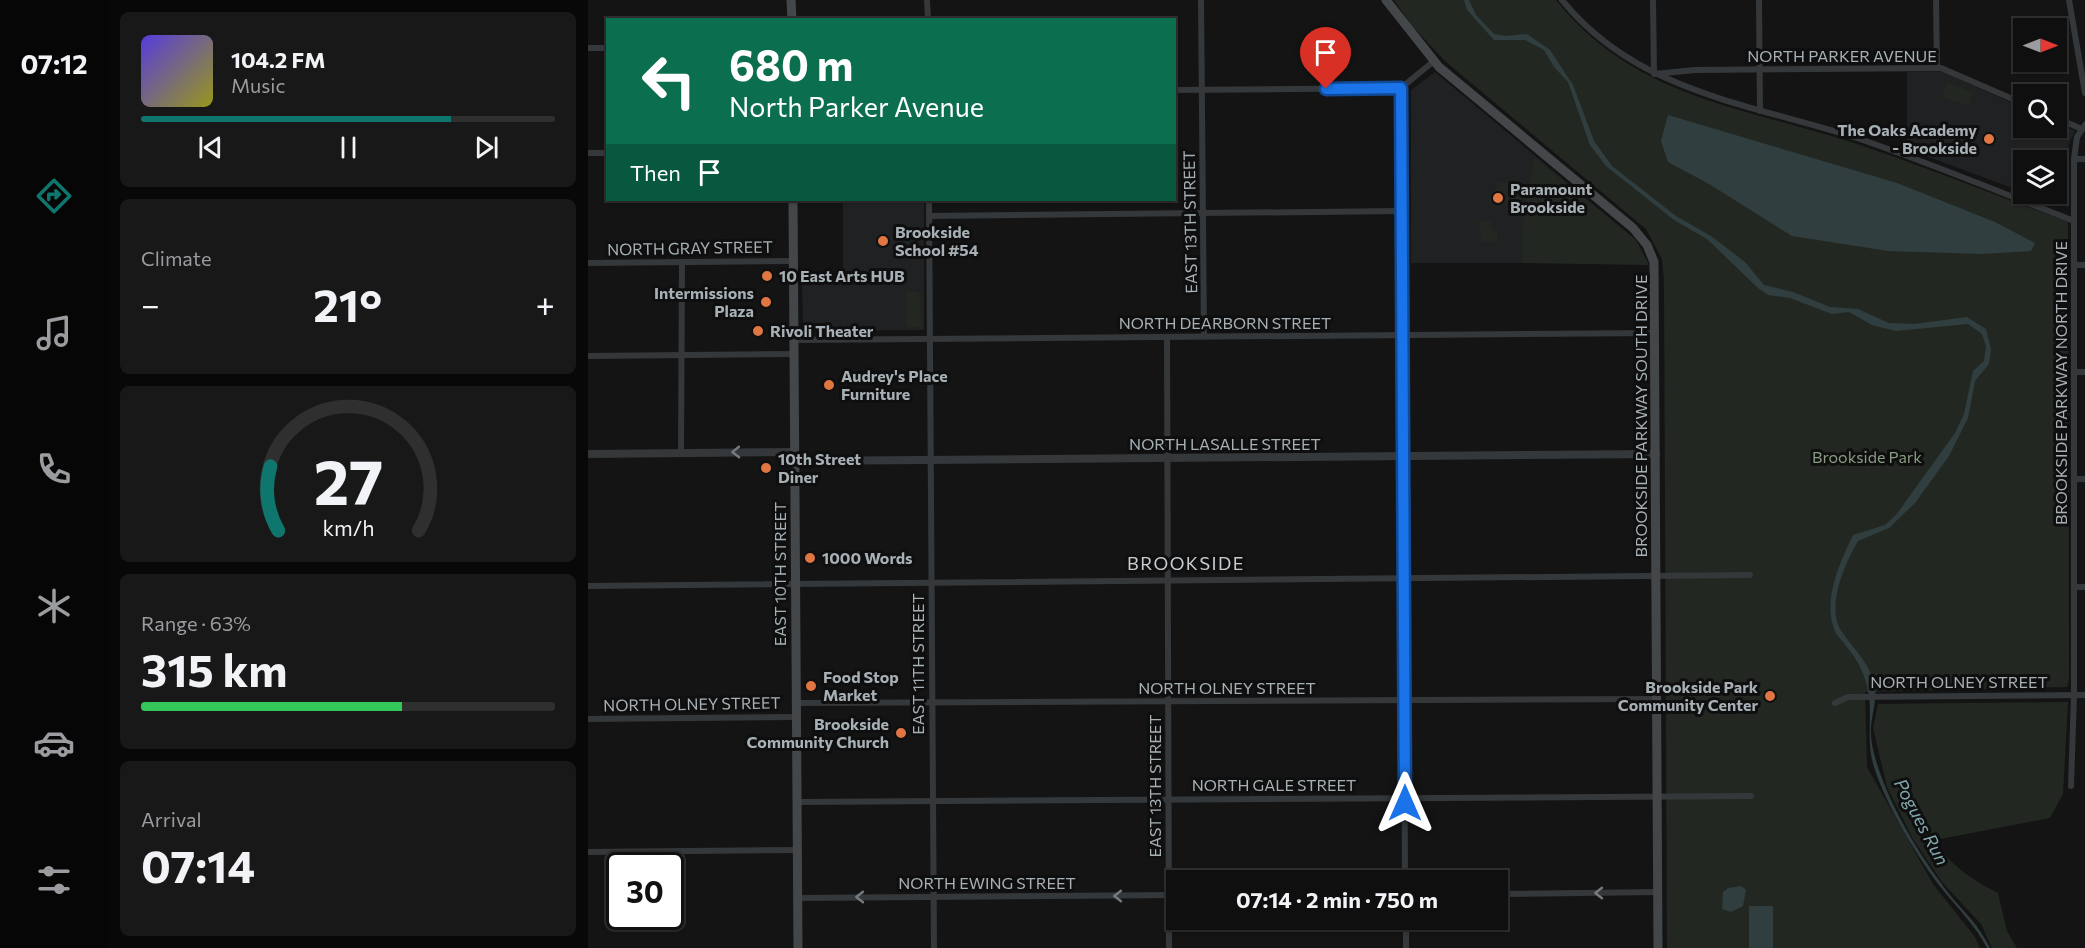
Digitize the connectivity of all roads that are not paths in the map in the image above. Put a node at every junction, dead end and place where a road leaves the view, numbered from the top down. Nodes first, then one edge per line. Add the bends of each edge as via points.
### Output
1 (791, 0) edge
2 (927, 0) edge
3 (1201, 0) edge
4 (1386, 0) edge
5 (1563, 0) edge
6 (1653, 0) edge
7 (1759, 0) edge
8 (1936, 0) edge
9 (2069, 0) edge
10 (792, 18) edge
11 (928, 18) edge
12 (588, 48) edge
13 (606, 48) edge
14 (1434, 61) junction
15 (1937, 68) junction
16 (1760, 70) junction
17 (1654, 74) junction
18 (1401, 88) junction
19 (1176, 90) edge
20 (1202, 90) junction
21 (2085, 93) edge
22 (2013, 99) edge
23 (1760, 111) junction
24 (2067, 122) edge
25 (2083, 127) edge
26 (588, 153) edge
27 (606, 153) edge
28 (2074, 159) junction
29 (2085, 159) edge
30 (793, 201) edge
31 (929, 201) edge
32 (1402, 211) junction
33 (1203, 213) junction
34 (929, 216) junction
35 (2074, 221) junction
36 (793, 261) junction
37 (682, 262) junction
38 (588, 263) edge
39 (2074, 265) junction
40 (2085, 265) edge
41 (1656, 333) junction
42 (1402, 335) junction
43 (1204, 336) junction
44 (1167, 337) junction
45 (930, 339) junction
46 (794, 340) junction
47 (794, 354) junction
48 (682, 355) junction
49 (588, 356) edge
50 (2074, 372) junction
51 (2085, 372) edge
52 (681, 453) junction
53 (588, 454) edge
54 (1656, 454) junction
55 (794, 456) junction
56 (1403, 456) junction
57 (1168, 458) junction
58 (931, 460) junction
59 (2075, 479) junction
60 (2085, 479) edge
61 (1750, 575) dead end
62 (1656, 576) junction
63 (1404, 578) junction
64 (1168, 580) junction
65 (931, 581) junction
66 (795, 584) junction
67 (588, 586) edge
68 (2074, 587) junction
69 (2085, 587) edge
70 (2074, 695) junction
71 (2085, 695) edge
72 (1657, 699) junction
73 (1405, 701) junction
74 (1168, 702) junction
75 (932, 703) junction
76 (1835, 703) dead end
77 (796, 704) junction
78 (796, 717) junction
79 (588, 719) edge
80 (2071, 786) dead end
81 (1751, 795) dead end
82 (1658, 796) junction
83 (1405, 798) junction
84 (1169, 800) junction
85 (933, 801) junction
86 (797, 802) junction
87 (797, 850) junction
88 (588, 852) edge
89 (1172, 870) edge
90 (1406, 870) edge
91 (1658, 892) junction
92 (1508, 894) edge
93 (1166, 896) edge
94 (934, 897) junction
95 (797, 898) junction
96 (1170, 930) edge
97 (1406, 930) edge
98 (798, 948) edge
99 (934, 948) edge
100 (1169, 948) edge
101 (1406, 948) edge
102 (1658, 948) edge

1 - 10 main road
2 - 11 street
3 - 20 street, EAST 13TH STREET
4 - 14 main road, BROOKSIDE PARKWAY SOUTH DRIVE
5 - 17 street, BROOKSIDE PARKWAY NORTH DRIVE via 1596,35
6 - 17 street
7 - 16 street
8 - 15 street
9 - 21 street
12 - 13 street
14 - 18 street
14 - 41 main road, BROOKSIDE PARKWAY SOUTH DRIVE via 1640,235 1655,266
15 - 16 street, NORTH PARKER AVENUE
15 - 22 street, NORTH PARKER AVENUE
16 - 17 street, NORTH PARKER AVENUE
16 - 23 street
17 - 23 street, BROOKSIDE PARKWAY NORTH DRIVE
18 - 20 street
18 - 32 street
19 - 20 street
20 - 33 street, EAST 13TH STREET
23 - 35 street, BROOKSIDE PARKWAY NORTH DRIVE via 1892,150
24 - 25 street
25 - 28 street via 2075,144
26 - 27 street
28 - 29 street
28 - 35 street
30 - 36 main road, EAST 10TH STREET
31 - 34 street, EAST 11TH STREET
32 - 33 street
32 - 42 street
33 - 34 street
33 - 43 street, EAST 13TH STREET
34 - 45 street, EAST 11TH STREET
35 - 39 street, BROOKSIDE PARKWAY NORTH DRIVE
36 - 37 street, NORTH GRAY STREET
36 - 46 main road, EAST 10TH STREET
37 - 38 street, NORTH GRAY STREET
37 - 48 street
39 - 40 street
39 - 50 street, BROOKSIDE PARKWAY NORTH DRIVE
41 - 42 street, NORTH DEARBORN STREET
41 - 54 main road, BROOKSIDE PARKWAY SOUTH DRIVE
42 - 43 street, NORTH DEARBORN STREET
42 - 56 street
43 - 44 street, NORTH DEARBORN STREET
44 - 45 street, NORTH DEARBORN STREET
44 - 57 street, EAST 13TH STREET
45 - 46 street, NORTH DEARBORN STREET
45 - 58 street, EAST 11TH STREET
46 - 47 main road, EAST 10TH STREET
47 - 48 street
47 - 55 main road, EAST 10TH STREET
48 - 49 street
48 - 52 street
50 - 51 street
50 - 59 street, BROOKSIDE PARKWAY NORTH DRIVE
52 - 53 street, NORTH LASALLE STREET
55 -> 52 street, NORTH LASALLE STREET
54 - 56 street, NORTH LASALLE STREET
54 - 62 main road, BROOKSIDE PARKWAY SOUTH DRIVE
55 - 58 street, NORTH LASALLE STREET
55 - 66 main road, EAST 10TH STREET
56 - 57 street, NORTH LASALLE STREET
56 - 63 street
57 - 58 street, NORTH LASALLE STREET
57 - 64 street, EAST 13TH STREET
58 - 65 street, EAST 11TH STREET
59 - 60 street
59 - 68 street, BROOKSIDE PARKWAY NORTH DRIVE
61 - 62 street
62 - 63 street
62 - 72 main road, BROOKSIDE PARKWAY SOUTH DRIVE
63 - 64 street
63 - 73 street
64 - 65 street
64 - 74 street, EAST 13TH STREET
65 - 66 street
65 - 75 street, EAST 11TH STREET
66 - 67 street
66 - 77 main road, EAST 10TH STREET
68 - 69 street
68 - 70 street, BROOKSIDE PARKWAY NORTH DRIVE
70 - 71 street, NORTH OLNEY STREET
70 - 76 street, NORTH OLNEY STREET via 1863,696
70 - 80 street, BROOKSIDE PARKWAY NORTH DRIVE
72 - 73 street, NORTH OLNEY STREET
72 - 82 main road, BROOKSIDE PARKWAY SOUTH DRIVE
73 - 74 street, NORTH OLNEY STREET
73 - 83 street
74 - 75 street, NORTH OLNEY STREET
74 - 84 street, EAST 13TH STREET
75 - 77 street, NORTH OLNEY STREET
75 - 85 street, EAST 11TH STREET
77 - 78 main road, EAST 10TH STREET
78 - 79 street, NORTH OLNEY STREET
78 - 86 main road, EAST 10TH STREET
81 - 82 street, NORTH GALE STREET
82 - 83 street, NORTH GALE STREET
82 - 91 main road, BROOKSIDE PARKWAY SOUTH DRIVE
83 - 84 street, NORTH GALE STREET
83 - 90 street
84 - 85 street, NORTH GALE STREET
84 - 89 street, EAST 13TH STREET
85 - 86 street, NORTH GALE STREET
85 - 94 street, EAST 11TH STREET
86 - 87 main road, EAST 10TH STREET
87 - 88 street
87 - 95 main road, EAST 10TH STREET
91 -> 92 street
91 - 102 main road, BROOKSIDE PARKWAY SOUTH DRIVE
93 -> 94 street, NORTH EWING STREET
94 -> 95 street, NORTH EWING STREET
94 - 99 street, EAST 11TH STREET
95 - 98 main road, EAST 10TH STREET
96 - 100 street, EAST 13TH STREET
97 - 101 street

